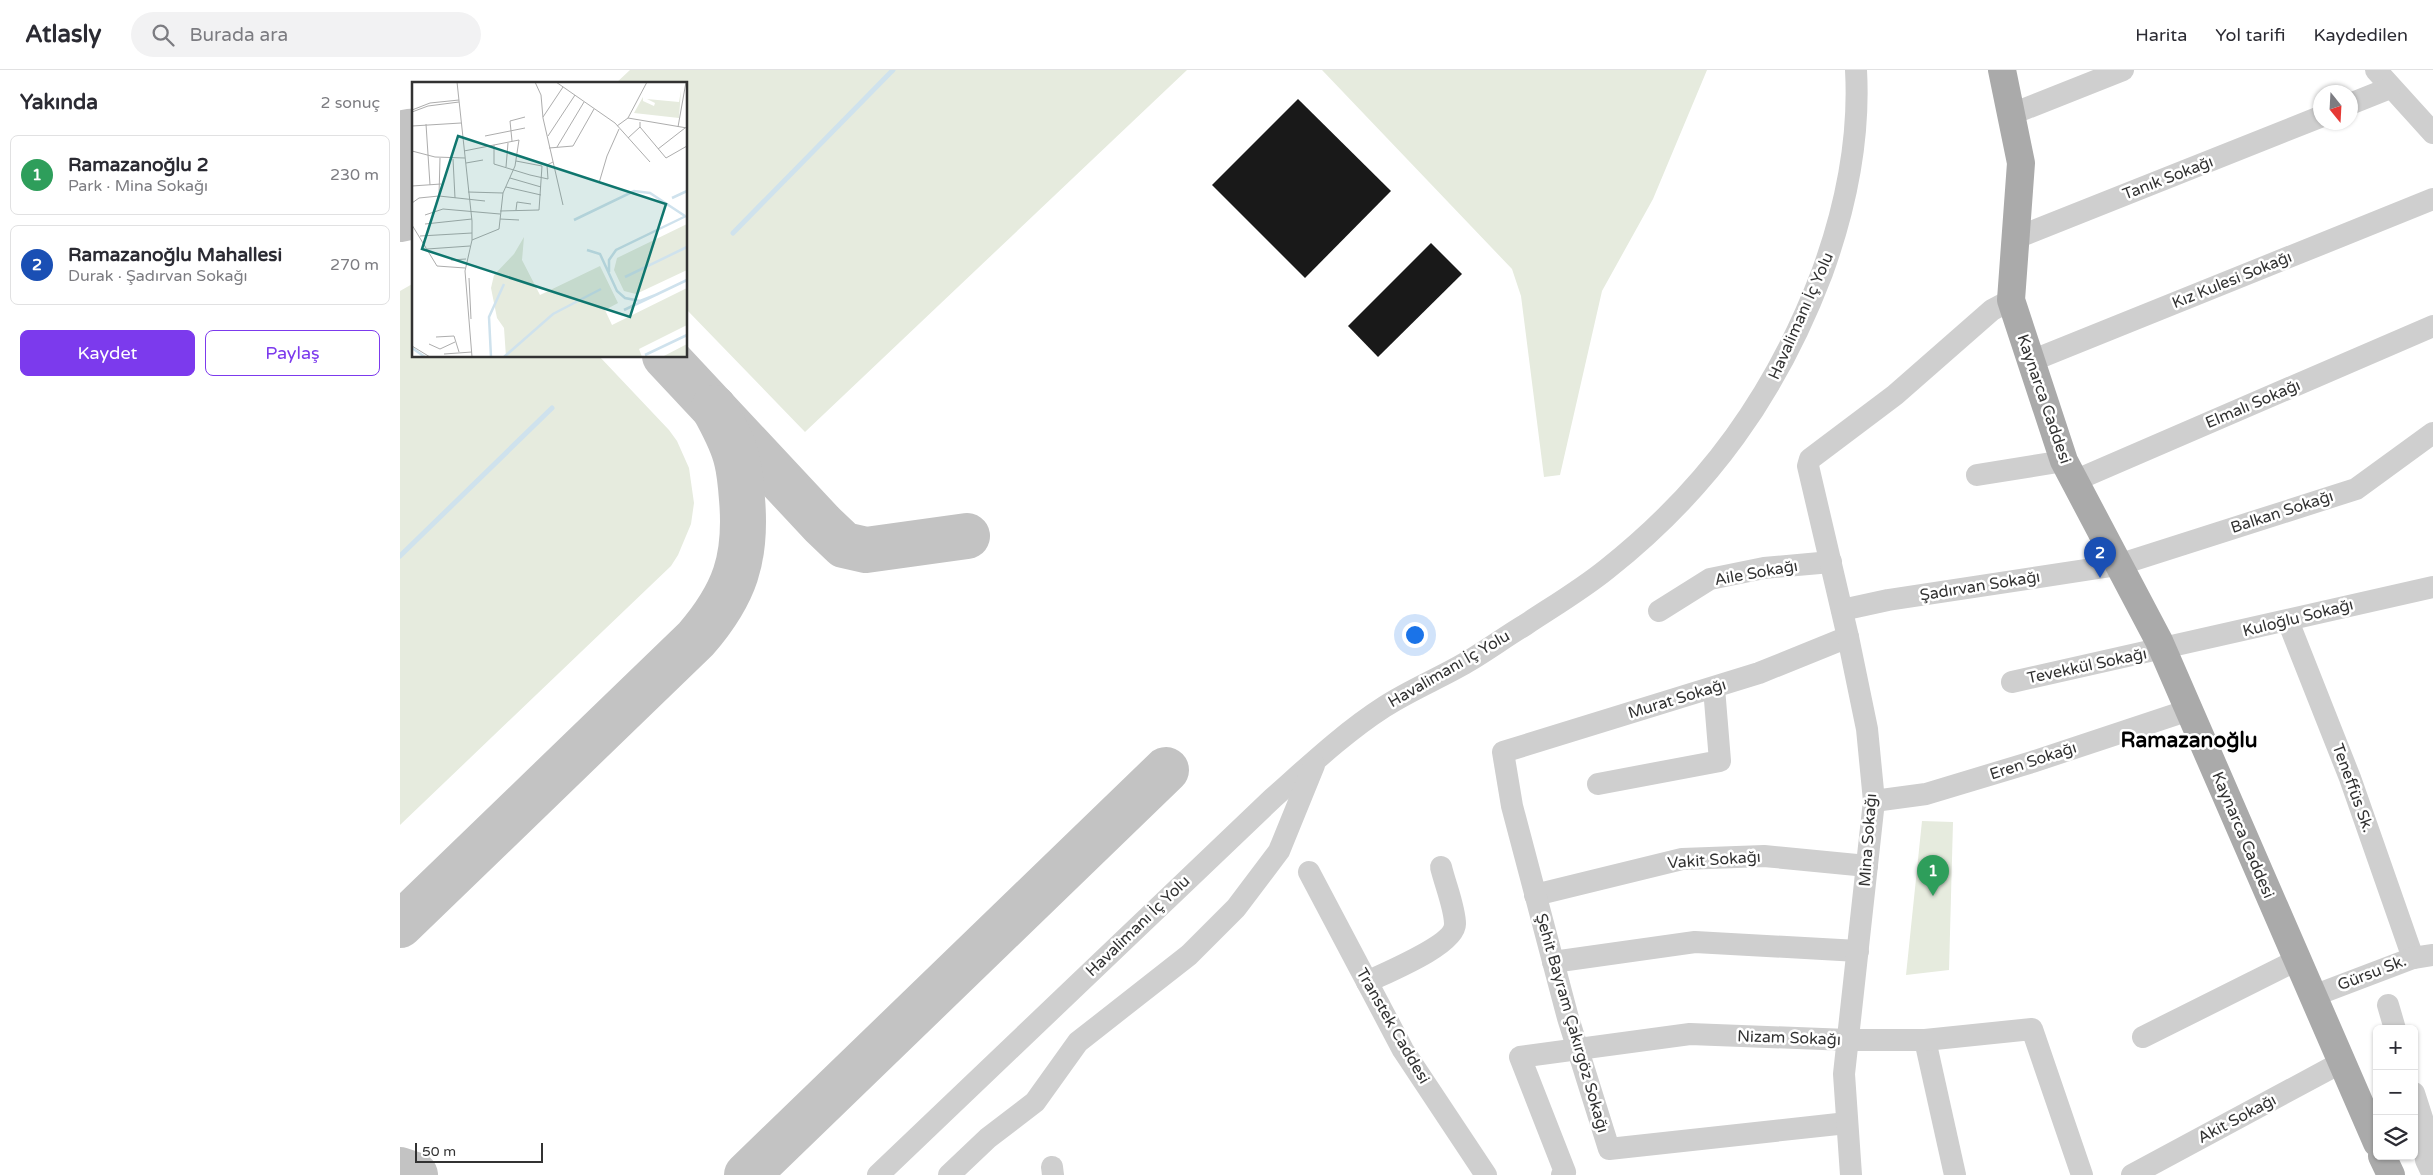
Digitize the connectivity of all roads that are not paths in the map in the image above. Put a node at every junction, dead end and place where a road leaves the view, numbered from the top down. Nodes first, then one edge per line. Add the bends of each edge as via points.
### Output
1 (1856, 70) edge
2 (2002, 70) edge
3 (2123, 70) edge
4 (2376, 70) edge
5 (2390, 88) junction
6 (2358, 101) edge
7 (2012, 114) junction
8 (2313, 120) edge
9 (2433, 133) edge
10 (2433, 199) edge
11 (2016, 238) junction
12 (2011, 300) junction
13 (2433, 326) edge
14 (2031, 361) junction
15 (2433, 434) edge
16 (2069, 471) junction
17 (1977, 475) dead end
18 (1831, 562) junction
19 (2118, 565) junction
20 (2433, 587) edge
21 (1842, 610) junction
22 (1659, 611) dead end
23 (2288, 621) junction
24 (1848, 637) junction
25 (2162, 650) junction
26 (2012, 682) dead end
27 (1714, 688) junction
28 (2189, 710) junction
29 (1503, 752) joint
30 (1316, 760) junction
31 (1598, 784) dead end
32 (1874, 802) junction
33 (1867, 866) junction
34 (1441, 867) dead end
35 (1308, 872) dead end
36 (1535, 895) junction
37 (1858, 952) junction
38 (2423, 956) edge
39 (2297, 960) junction
40 (1553, 962) junction
41 (1367, 982) junction
42 (2313, 996) junction
43 (2388, 1005) dead end
44 (2394, 1025) edge
45 (2143, 1037) dead end
46 (1848, 1040) junction
47 (1925, 1040) junction
48 (1578, 1049) junction
49 (2342, 1062) junction
50 (2419, 1097) edge
51 (1847, 1123) junction
52 (2373, 1125) edge
53 (2384, 1160) edge
54 (878, 1175) edge
55 (949, 1175) edge
56 (1486, 1175) edge
57 (1562, 1175) edge
58 (1851, 1175) edge
59 (1955, 1175) edge
60 (2082, 1175) edge
61 (2132, 1175) edge
62 (2391, 1175) edge
63 (2433, 1175) edge

1 - 30 street, Havalimanı İç Yolu via 1854,152 1834,241 1789,350 1754,411 1720,457 1646,536 1606,570 1468,662 1384,707
2 - 7 main road, Kaynarca Caddesi
3 - 7 street
4 - 5 street
5 - 6 street
5 - 9 street
7 - 11 main road, Kaynarca Caddesi via 2021,163
8 - 11 street, Tanık Sokağı
10 - 14 street, Kız Kulesi Sokağı
11 - 12 main road, Kaynarca Caddesi
12 - 14 main road, Kaynarca Caddesi
12 - 18 street, Mina Sokağı via 1992,310 1895,395 1810,459 1808,466
13 - 16 street, Elmalı Sokağı
14 - 16 main road, Kaynarca Caddesi
15 - 19 street, Balkan Sokağı via 2356,489
16 - 17 street, Elmalı Sokağı
16 - 19 main road, Kaynarca Caddesi
18 - 21 street, Mina Sokağı
18 - 22 street, Aile Sokağı via 1764,568 1710,579
19 - 21 street, Şadırvan Sokağı
19 - 25 main road, Kaynarca Caddesi
20 - 23 street, Kuloğlu Sokağı
21 - 24 street, Mina Sokağı
23 - 25 street, Kuloğlu Sokağı
23 - 38 street, Teneffüs Sk.
24 - 27 street, Murat Sokağı
24 - 32 street, Mina Sokağı via 1866,729
25 - 26 street, Tevekkül Sokağı
25 - 28 main road, Kaynarca Caddesi
27 - 29 street, Murat Sokağı
27 - 31 street via 1720,761
28 - 32 street, Eren Sokağı via 1926,794
28 - 39 main road, Kaynarca Caddesi
29 - 36 street, Şehit Bayram Çakırgöz Sokağı via 1512,806
30 - 54 street, Havalimanı İç Yolu
30 - 55 street via 1279,851 1236,908 1189,955 1078,1042 1035,1102 988,1138
32 - 33 street, Mina Sokağı
33 - 36 street, Vakit Sokağı via 1764,856 1682,859
33 - 37 street, Mina Sokağı
34 - 41 street via 1455,924 1452,934 1441,945
35 - 41 street, Transtek Caddesi
36 - 40 street, Şehit Bayram Çakırgöz Sokağı
37 - 40 street via 1695,942
37 - 46 street, Mina Sokağı
38 - 42 street, Gürsu Sk.
39 - 42 main road, Kaynarca Caddesi
39 - 45 street
40 - 48 street, Şehit Bayram Çakırgöz Sokağı
41 - 56 street, Transtek Caddesi via 1403,1050
42 - 49 main road, Kaynarca Caddesi
43 - 44 street
46 - 47 street, Nizam Sokağı
46 - 48 street, Nizam Sokağı via 1690,1034
46 - 51 street, Mina Sokağı via 1844,1074
47 - 59 street
47 - 60 street, Nizam Sokağı via 2032,1029
48 - 51 street, Şehit Bayram Çakırgöz Sokağı via 1609,1149
48 - 57 street, Nizam Sokağı via 1520,1057 1565,1172
49 - 52 main road, Kaynarca Caddesi
49 - 61 street, Akit Sokağı
50 - 63 street via 2426,1160
51 - 58 street, Mina Sokağı
53 - 62 main road

